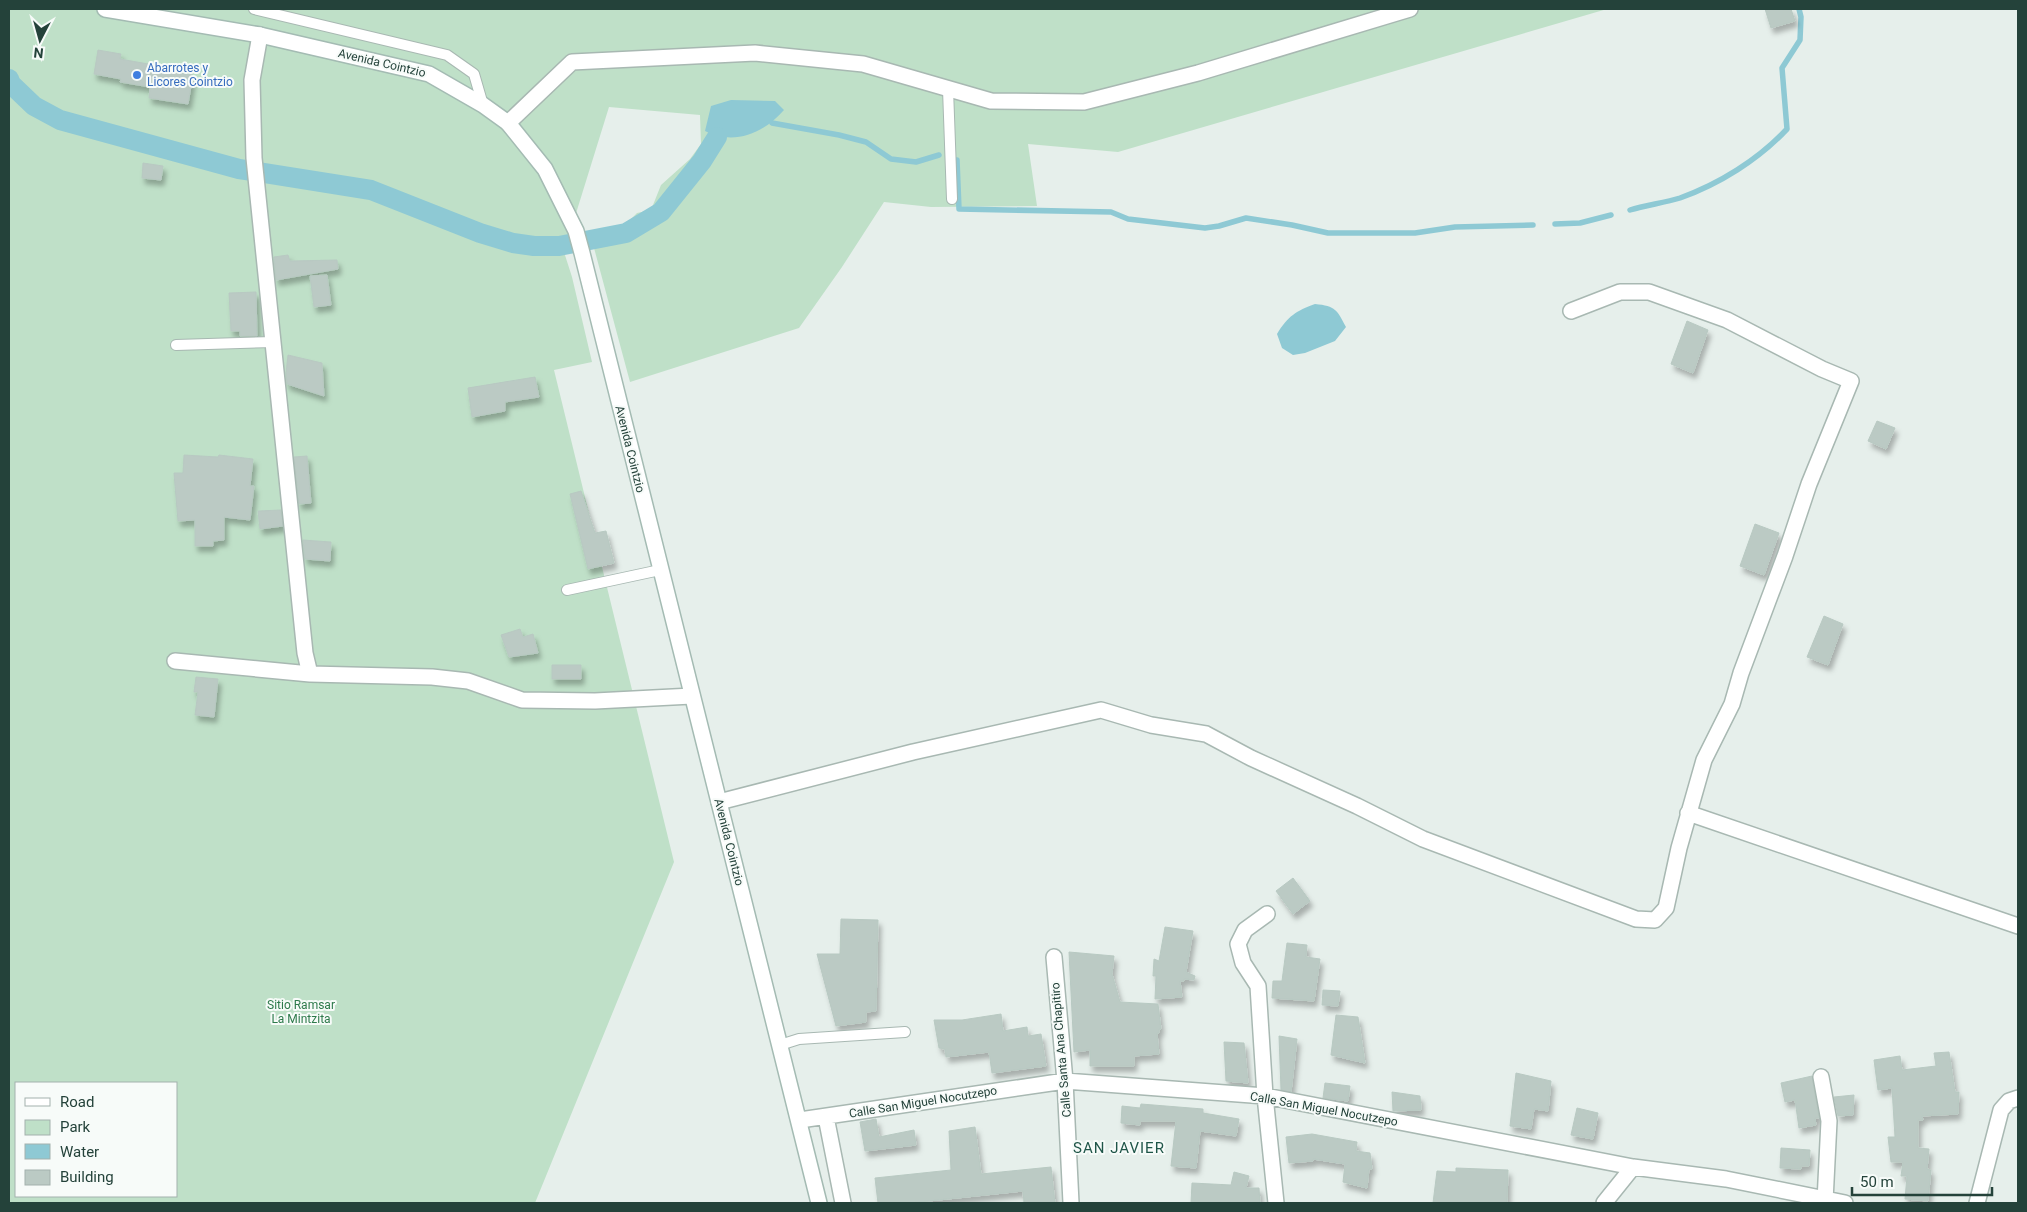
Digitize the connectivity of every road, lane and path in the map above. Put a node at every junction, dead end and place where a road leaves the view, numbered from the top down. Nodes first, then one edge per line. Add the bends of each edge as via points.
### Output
1 (105, 9) edge
2 (254, 9) edge
3 (1410, 9) edge
4 (260, 35) junction
5 (948, 89) junction
6 (483, 105) junction
7 (508, 122) junction
8 (952, 199) dead end
9 (1571, 311) dead end
10 (274, 342) junction
11 (176, 345) dead end
12 (660, 570) junction
13 (567, 590) dead end
14 (175, 661) dead end
15 (310, 674) junction
16 (692, 696) junction
17 (719, 802) junction
18 (1688, 813) junction
19 (1268, 914) dead end
20 (2018, 926) edge
21 (1054, 957) dead end
22 (905, 1032) dead end
23 (780, 1045) junction
24 (1821, 1077) dead end
25 (1065, 1081) junction
26 (1264, 1096) junction
27 (2014, 1100) edge
28 (826, 1117) junction
29 (800, 1120) junction
30 (1633, 1167) junction
31 (1825, 1201) junction
32 (819, 1203) edge
33 (843, 1203) edge
34 (1071, 1203) edge
35 (1276, 1203) edge
36 (1604, 1203) edge
37 (1845, 1203) edge
38 (1977, 1203) edge

1 - 4 street, Avenida Cointzio
2 - 6 lane via 447,55 474,74
3 - 5 street via 1198,73 1084,102 991,101
4 - 6 street, Avenida Cointzio via 429,74
4 - 10 street via 252,80 254,158
5 - 7 street via 864,64 755,53 572,62
5 - 8 lane
6 - 7 street, Avenida Cointzio
7 - 12 street, Avenida Cointzio via 545,169 576,231
9 - 18 street via 1620,292 1649,292 1726,320 1851,381 1809,484 1732,704 1704,760
10 - 11 lane
10 - 15 street via 305,653
12 - 13 lane
12 - 16 street, Avenida Cointzio
14 - 15 street
15 - 16 street via 468,681 522,700 595,701
16 - 17 street, Avenida Cointzio
17 - 18 street via 913,752 1101,710 1151,726 1206,734 1423,839 1636,919 1655,920 1666,908
17 - 23 street, Avenida Cointzio
18 - 20 street
19 - 26 street via 1245,930 1238,944 1243,964 1258,986
21 - 25 street, Calle Santa Ana Chapitiro
22 - 23 lane via 799,1039
23 - 29 street, Avenida Cointzio
24 - 31 street via 1829,1122
25 - 26 street, Calle San Miguel Nocutzepo
25 - 28 street, Calle San Miguel Nocutzepo
25 - 34 street, Calle Santa Ana Chapitiro
26 - 30 street, Calle San Miguel Nocutzepo
26 - 35 street
27 - 38 street via 2001,1110
28 - 29 street, Calle San Miguel Nocutzepo
28 - 33 street
29 - 32 street, Avenida Cointzio
30 - 31 street, Calle San Miguel Nocutzepo via 1726,1179
30 - 36 street
31 - 37 street, Calle San Miguel Nocutzepo

